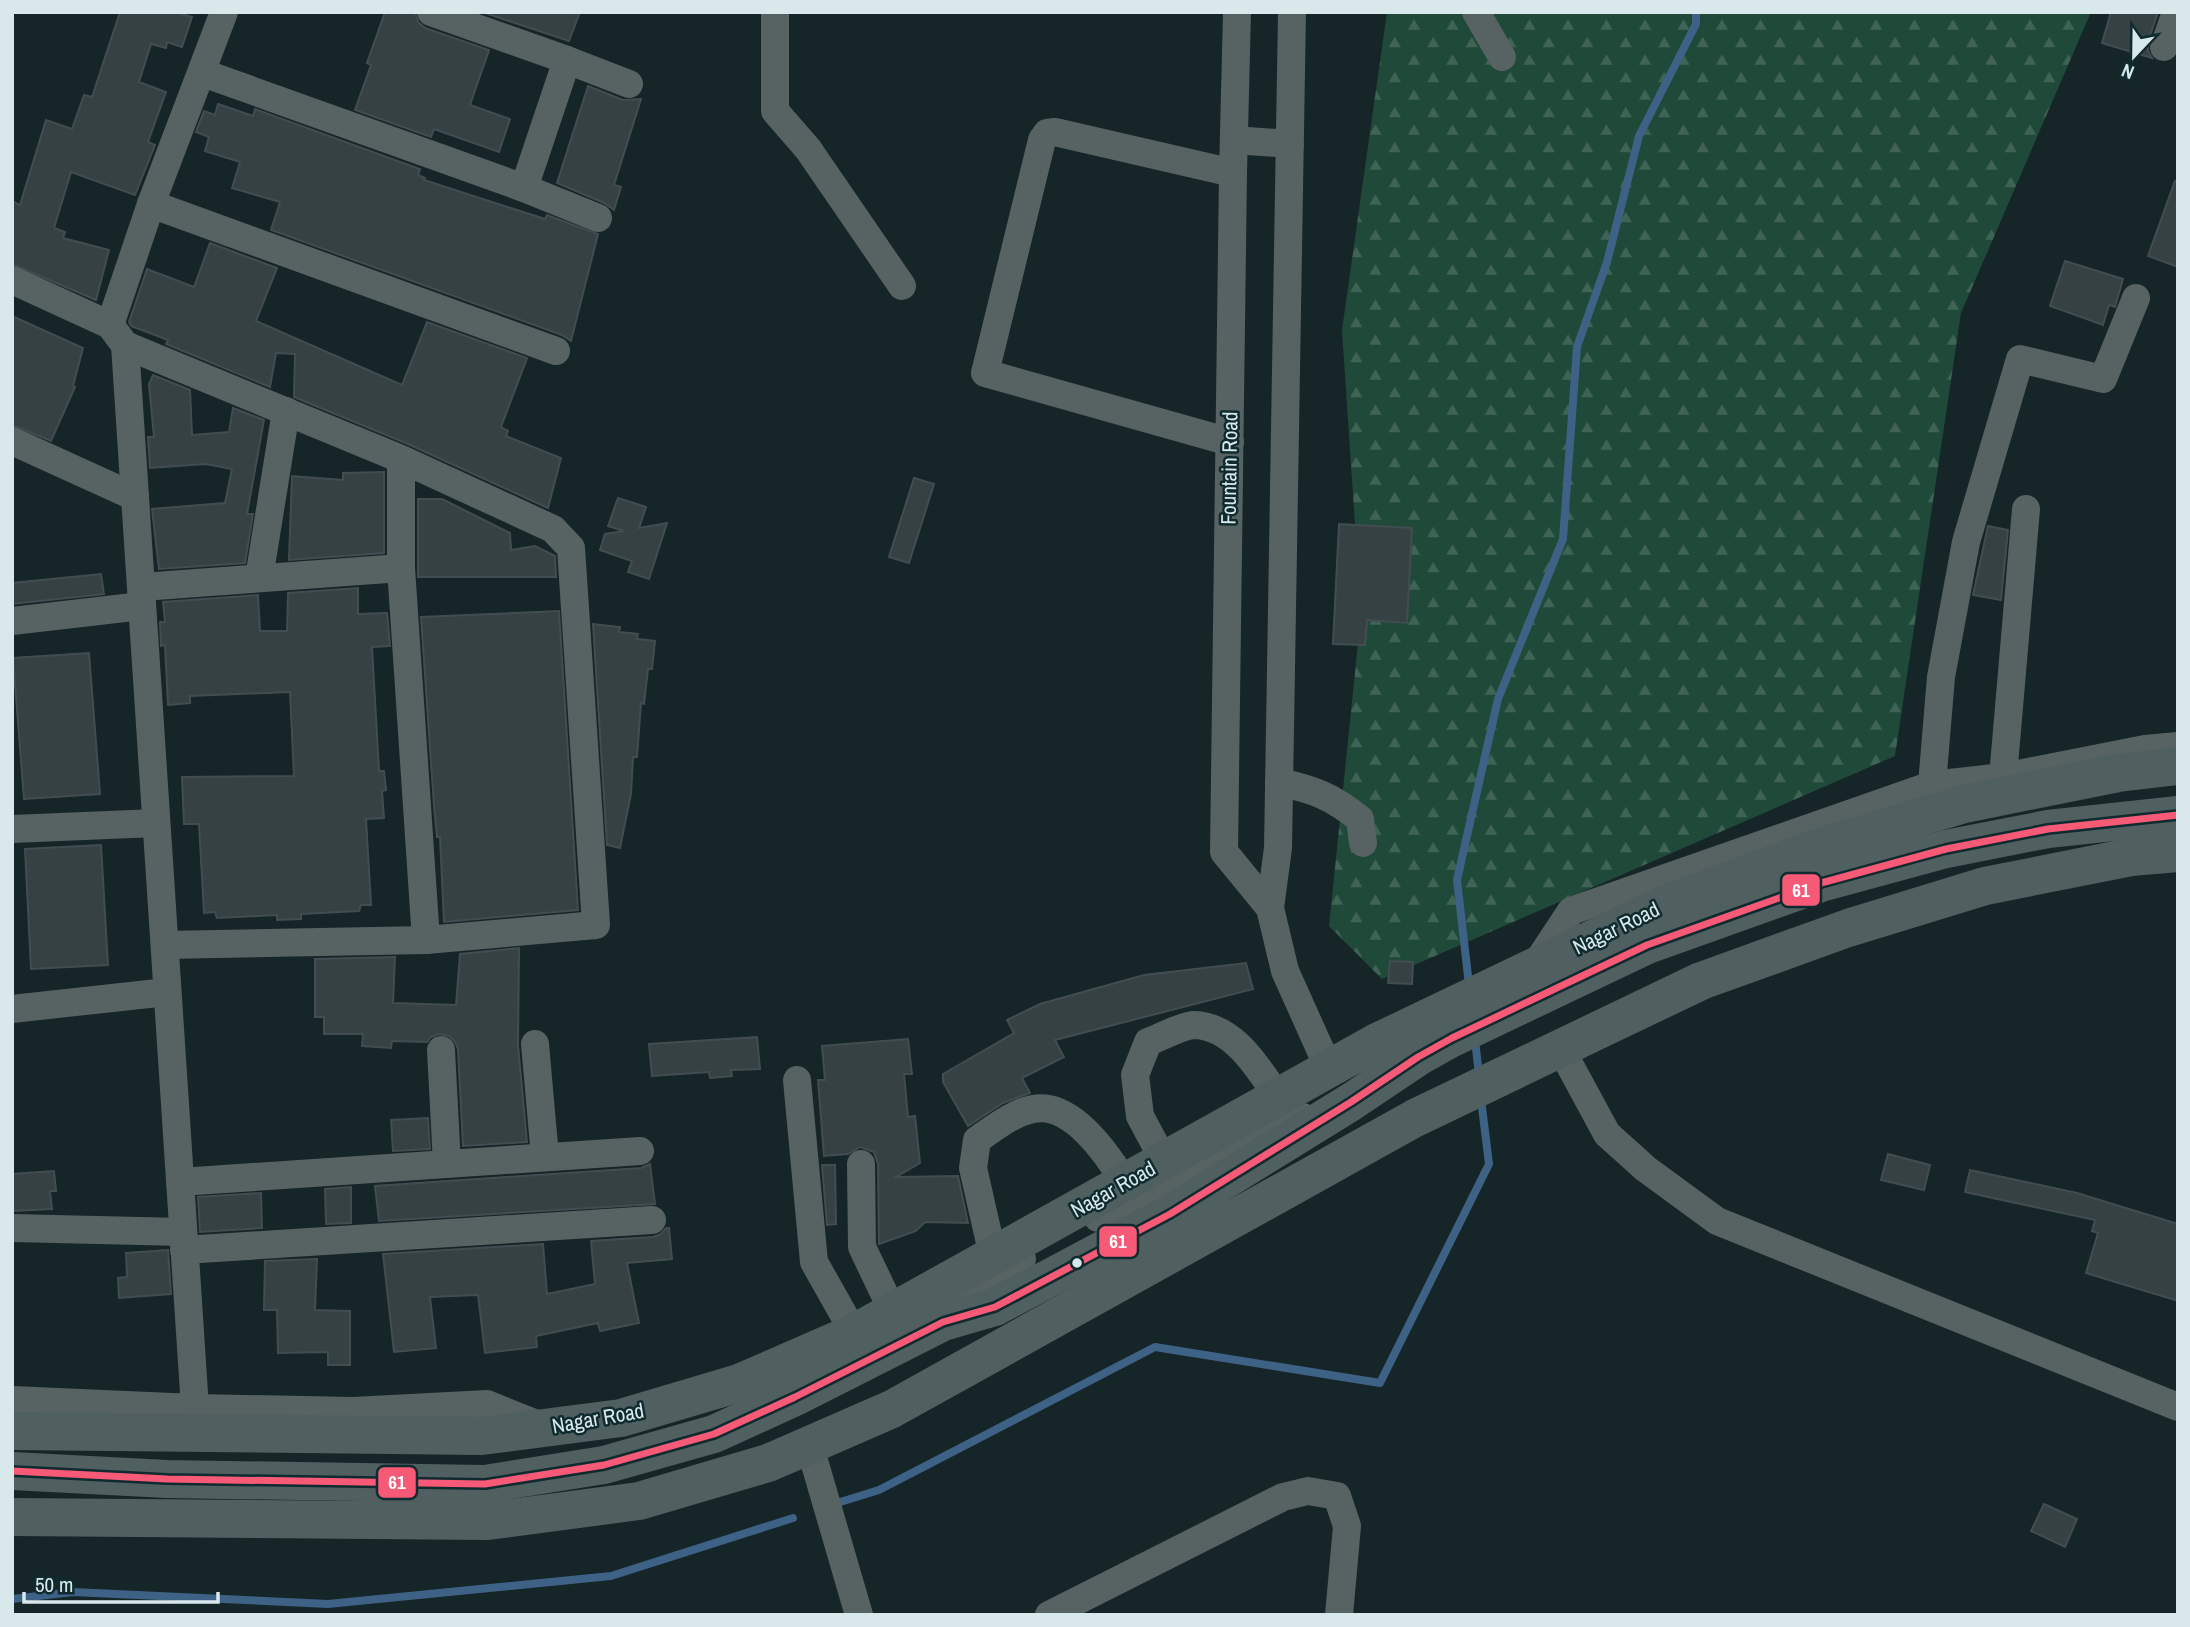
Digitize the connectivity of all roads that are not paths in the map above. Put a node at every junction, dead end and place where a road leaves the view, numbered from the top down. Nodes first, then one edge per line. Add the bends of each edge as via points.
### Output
1 (224, 12) edge
2 (430, 12) edge
3 (775, 12) edge
4 (1237, 12) edge
5 (1292, 12) edge
6 (1476, 12) edge
7 (2176, 12) edge
8 (2164, 47) dead end
9 (1502, 57) dead end
10 (567, 60) junction
11 (202, 73) junction
12 (629, 84) dead end
13 (1234, 140) junction
14 (1290, 144) junction
15 (1233, 173) junction
16 (524, 188) junction
17 (150, 204) junction
18 (598, 218) dead end
19 (12, 281) edge
20 (902, 286) dead end
21 (2136, 298) dead end
22 (117, 335) junction
23 (556, 351) dead end
24 (286, 411) junction
25 (12, 440) edge
26 (1230, 442) junction
27 (401, 459) junction
28 (135, 497) junction
29 (2026, 509) dead end
30 (401, 568) junction
31 (259, 578) junction
32 (142, 597) junction
33 (12, 621) edge
34 (2178, 746) edge
35 (2178, 766) edge
36 (2003, 777) junction
37 (1279, 782) junction
38 (1933, 785) junction
39 (2178, 815) edge
40 (156, 823) junction
41 (12, 829) edge
42 (1363, 843) dead end
43 (2178, 853) edge
44 (1270, 908) junction
45 (426, 940) junction
46 (164, 945) junction
47 (1534, 967) junction
48 (167, 992) junction
49 (12, 1009) edge
50 (1470, 1013) junction
51 (535, 1044) dead end
52 (1561, 1049) junction
53 (441, 1050) dead end
54 (1329, 1069) junction
55 (797, 1080) dead end
56 (1278, 1097) junction
57 (1351, 1102) junction
58 (640, 1151) dead end
59 (545, 1157) junction
60 (1164, 1161) junction
61 (447, 1164) junction
62 (862, 1164) dead end
63 (1301, 1181) junction
64 (180, 1182) junction
65 (1125, 1183) junction
66 (652, 1220) dead end
67 (12, 1228) edge
68 (184, 1241) junction
69 (993, 1256) junction
70 (893, 1312) junction
71 (854, 1333) junction
72 (12, 1400) edge
73 (2177, 1406) edge
74 (195, 1408) junction
75 (546, 1427) junction
76 (12, 1431) edge
77 (810, 1447) junction
78 (12, 1471) edge
79 (12, 1517) edge
80 (859, 1615) edge
81 (1049, 1615) edge
82 (1339, 1615) edge

1 - 11 street
2 - 10 street
3 - 20 street via 775,111 808,149
4 - 13 street, Fountain Road
5 - 14 street, Fountain Road
6 - 9 street
7 - 8 street
10 - 12 street
10 - 16 street
11 - 16 street
11 - 17 street
13 - 14 street
13 - 15 street, Fountain Road
14 - 37 street, Fountain Road
15 - 26 street, Fountain Road
15 - 26 street via 1046,133 985,373
16 - 18 street
17 - 22 street
17 - 23 street
19 - 22 street
21 - 38 street via 2104,379 2020,359 1966,542 1941,677
22 - 24 street
22 - 28 street
24 - 27 street
24 - 31 street
25 - 28 street
26 - 44 street, Fountain Road via 1224,852
27 - 30 street
27 - 45 street via 553,529 571,548 596,925
28 - 32 street
29 - 36 street
30 - 31 street
30 - 45 street
31 - 32 street
32 - 33 street
32 - 40 street
34 - 36 street
35 - 47 highway, Nagar Road via 2118,773 1964,804 1820,847 1668,903
36 - 38 street
37 - 42 street via 1316,790 1344,807 1360,819
37 - 44 street, Fountain Road via 1278,848
38 - 47 street via 1572,911
39 - 50 highway via 2048,830 1946,849 1821,883
40 - 41 street
40 - 46 street
43 - 52 highway via 2131,857 1985,886 1848,928 1701,981
44 - 54 street, Fountain Road via 1285,971
45 - 46 street
46 - 48 street
47 - 50 highway, Nagar Road
48 - 49 street
48 - 64 street
50 - 54 highway, Nagar Road via 1375,1043
50 - 57 highway
51 - 59 street
52 - 63 highway via 1415,1118
52 - 73 street via 1607,1134 1646,1169 1717,1220
53 - 61 street
54 - 56 highway, Nagar Road
55 - 71 street via 814,1262
56 - 60 highway, Nagar Road
56 - 60 street via 1253,1060 1226,1034 1193,1025 1148,1042 1135,1075 1140,1116
57 - 63 highway
57 - 78 highway via 1170,1214 995,1307 943,1322 795,1398 714,1433 604,1465 485,1484 167,1479
58 - 59 street
59 - 61 street
60 - 65 highway, Nagar Road
61 - 64 street
62 - 70 street via 862,1247
63 - 77 highway via 904,1403
64 - 68 street
65 - 69 highway, Nagar Road
65 - 69 street via 1083,1127 1056,1110 1034,1108 1001,1123 977,1140 973,1168
66 - 68 street
67 - 68 street
68 - 74 street
69 - 70 highway, Nagar Road
70 - 71 highway, Nagar Road
71 - 75 highway, Nagar Road via 739,1383 621,1418
72 - 74 street
74 - 75 street via 353,1411 487,1404
75 - 76 highway, Nagar Road via 482,1436
77 - 79 highway via 639,1501 488,1521
77 - 80 street
81 - 82 street via 1283,1497 1308,1491 1337,1496 1347,1526

